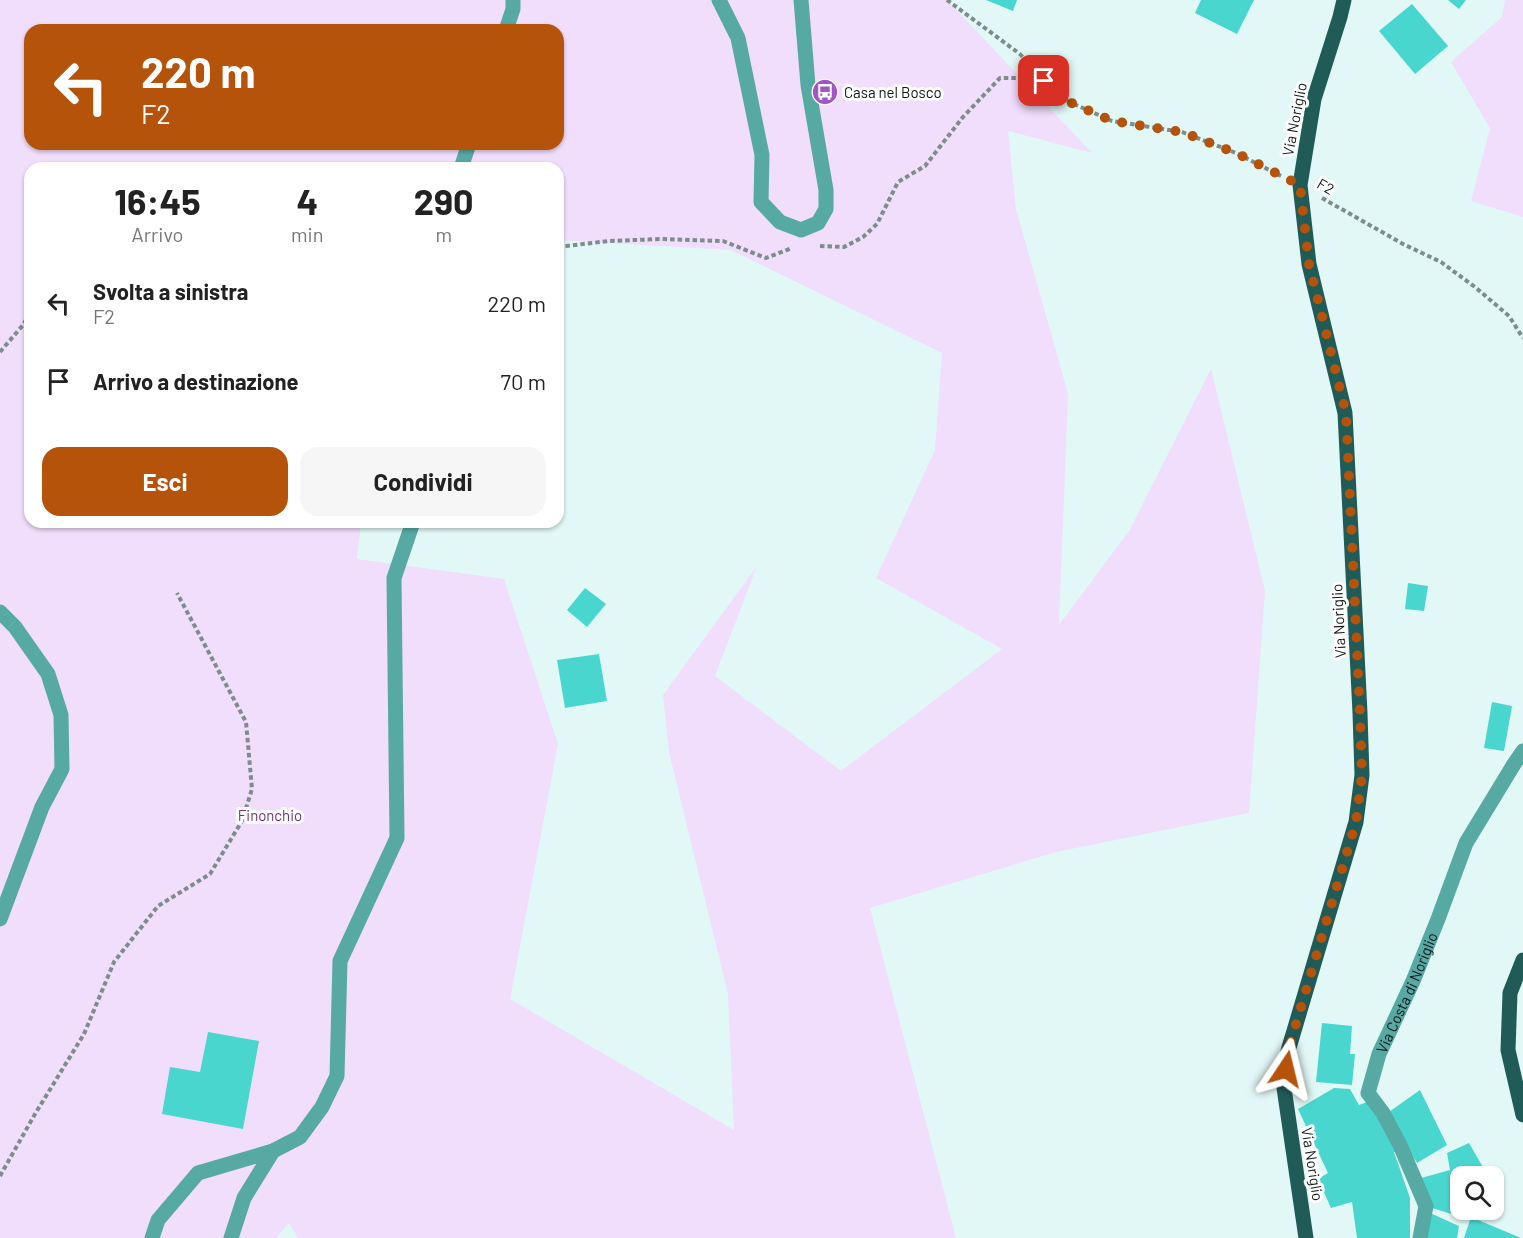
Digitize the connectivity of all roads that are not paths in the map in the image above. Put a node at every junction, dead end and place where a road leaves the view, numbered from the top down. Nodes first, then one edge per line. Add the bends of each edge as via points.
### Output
1 (513, 0) edge
2 (719, 0) edge
3 (801, 0) edge
4 (1344, 0) edge
5 (508, 24) edge
6 (410, 528) edge
7 (0, 612) edge
8 (1523, 751) edge
9 (0, 918) edge
10 (1523, 960) edge
11 (1523, 1115) edge
12 (273, 1151) junction
13 (152, 1238) edge
14 (231, 1238) edge
15 (1306, 1238) edge
16 (1420, 1238) edge

1 - 5 street
2 - 3 street via 738,38 762,155 761,202 780,222 801,230 818,223 826,209 826,190 808,85
4 - 15 main road, Via Noriglio via 1314,99 1300,185 1309,264 1346,413 1362,775 1356,822 1288,1051 1284,1088
6 - 12 street via 394,578 397,837 340,961 337,1076 322,1107 300,1137
7 - 9 street via 48,674 61,715 62,769 42,807
8 - 16 street, Via Costa di Noriglio via 1466,843 1417,971 1379,1054 1368,1093 1400,1145 1426,1206
10 - 11 main road via 1510,993 1508,1050
12 - 13 street via 198,1173 158,1220
12 - 14 street via 244,1198

